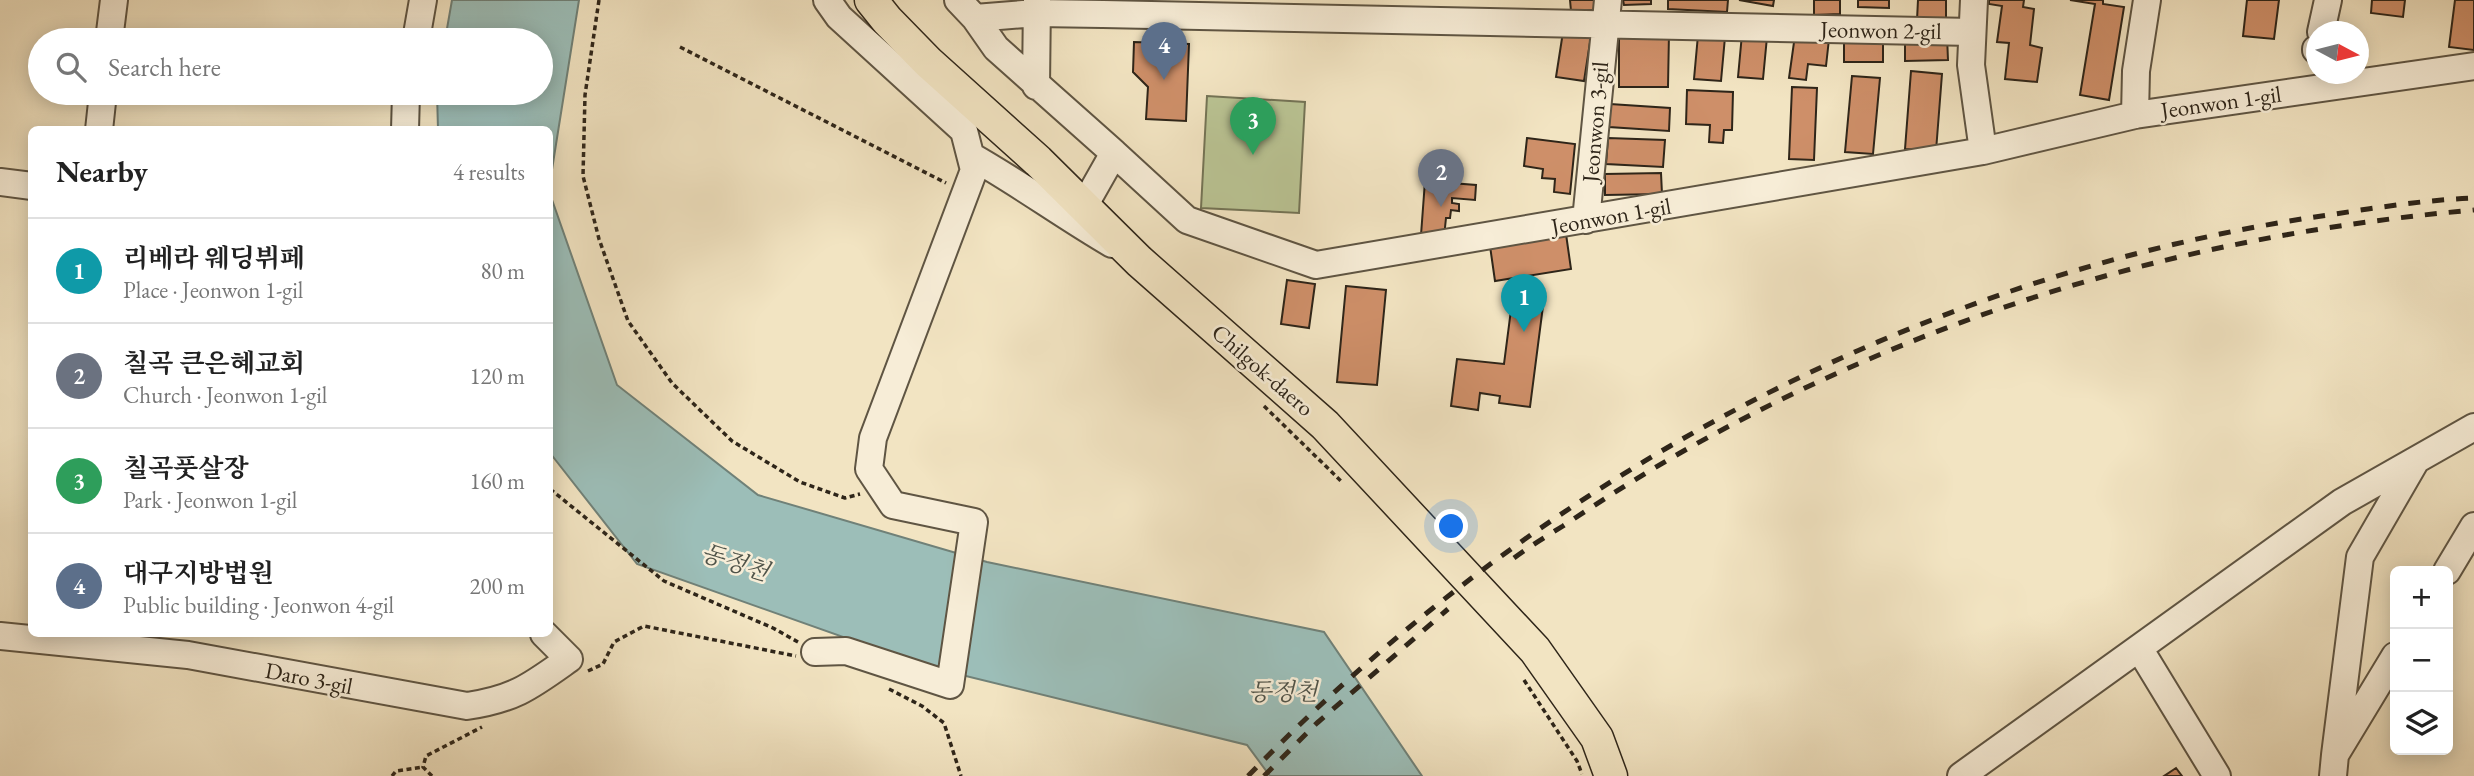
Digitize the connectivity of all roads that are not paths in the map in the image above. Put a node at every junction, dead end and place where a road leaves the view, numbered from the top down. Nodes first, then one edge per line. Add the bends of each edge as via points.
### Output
1 (114, 0) edge
2 (423, 0) edge
3 (827, 0) edge
4 (871, 0) edge
5 (1974, 0) edge
6 (2147, 0) edge
7 (2328, 0) edge
8 (1037, 6) edge
9 (967, 9) edge
10 (1606, 12) edge
11 (2323, 21) edge
12 (110, 28) edge
13 (418, 28) edge
14 (1972, 33) junction
15 (2474, 66) edge
16 (1036, 86) junction
17 (102, 105) edge
18 (402, 105) edge
19 (2135, 115) junction
20 (99, 126) edge
21 (405, 126) edge
22 (1983, 151) junction
23 (1114, 153) junction
24 (971, 156) junction
25 (0, 182) edge
26 (28, 186) edge
27 (1084, 206) junction
28 (1586, 220) junction
29 (1139, 261) junction
30 (2474, 427) edge
31 (2416, 460) junction
32 (2474, 526) edge
33 (2450, 566) edge
34 (0, 636) edge
35 (547, 637) edge
36 (2139, 648) junction
37 (815, 652) road end
38 (2390, 665) edge
39 (2334, 766) edge
40 (1611, 776) edge
41 (1961, 776) edge
42 (2217, 776) edge

1 - 12 street
2 - 13 street
3 - 24 street via 839,17 964,131
4 - 27 main road, Chilgok-daero via 928,62
5 - 14 street, Jeonwon 2-gil
6 - 19 street, Jeonwon 1-gil via 2136,71
7 - 11 street
8 - 9 street
8 - 10 street via 1339,19
8 - 16 street
9 - 16 street, Jeonwon 1-gil via 996,48
10 - 14 street, Jeonwon 2-gil via 1790,28
10 - 28 street, Jeonwon 3-gil
14 - 22 street, Jeonwon 2-gil via 1971,65
15 - 19 street, Jeonwon 1-gil
16 - 23 street, Jeonwon 1-gil
17 - 20 street
18 - 21 street
19 - 22 street, Jeonwon 1-gil
22 - 28 street, Jeonwon 1-gil
23 - 27 street
23 - 28 street, Jeonwon 1-gil via 1187,220 1316,265
24 - 29 street
24 - 37 street via 974,170 873,438 869,469 893,505 974,522 950,685 846,651
25 - 26 street
27 - 29 main road, Chilgok-daero
29 - 40 main road, Chilgok-daero via 1325,425 1535,650 1597,738
30 - 31 street
31 - 36 street via 2342,502
31 - 39 street via 2360,557
32 - 33 street
34 - 35 street, Daro 3-gil via 188,655 467,706 520,693 574,668
36 - 41 street
36 - 42 street
38 - 39 street

